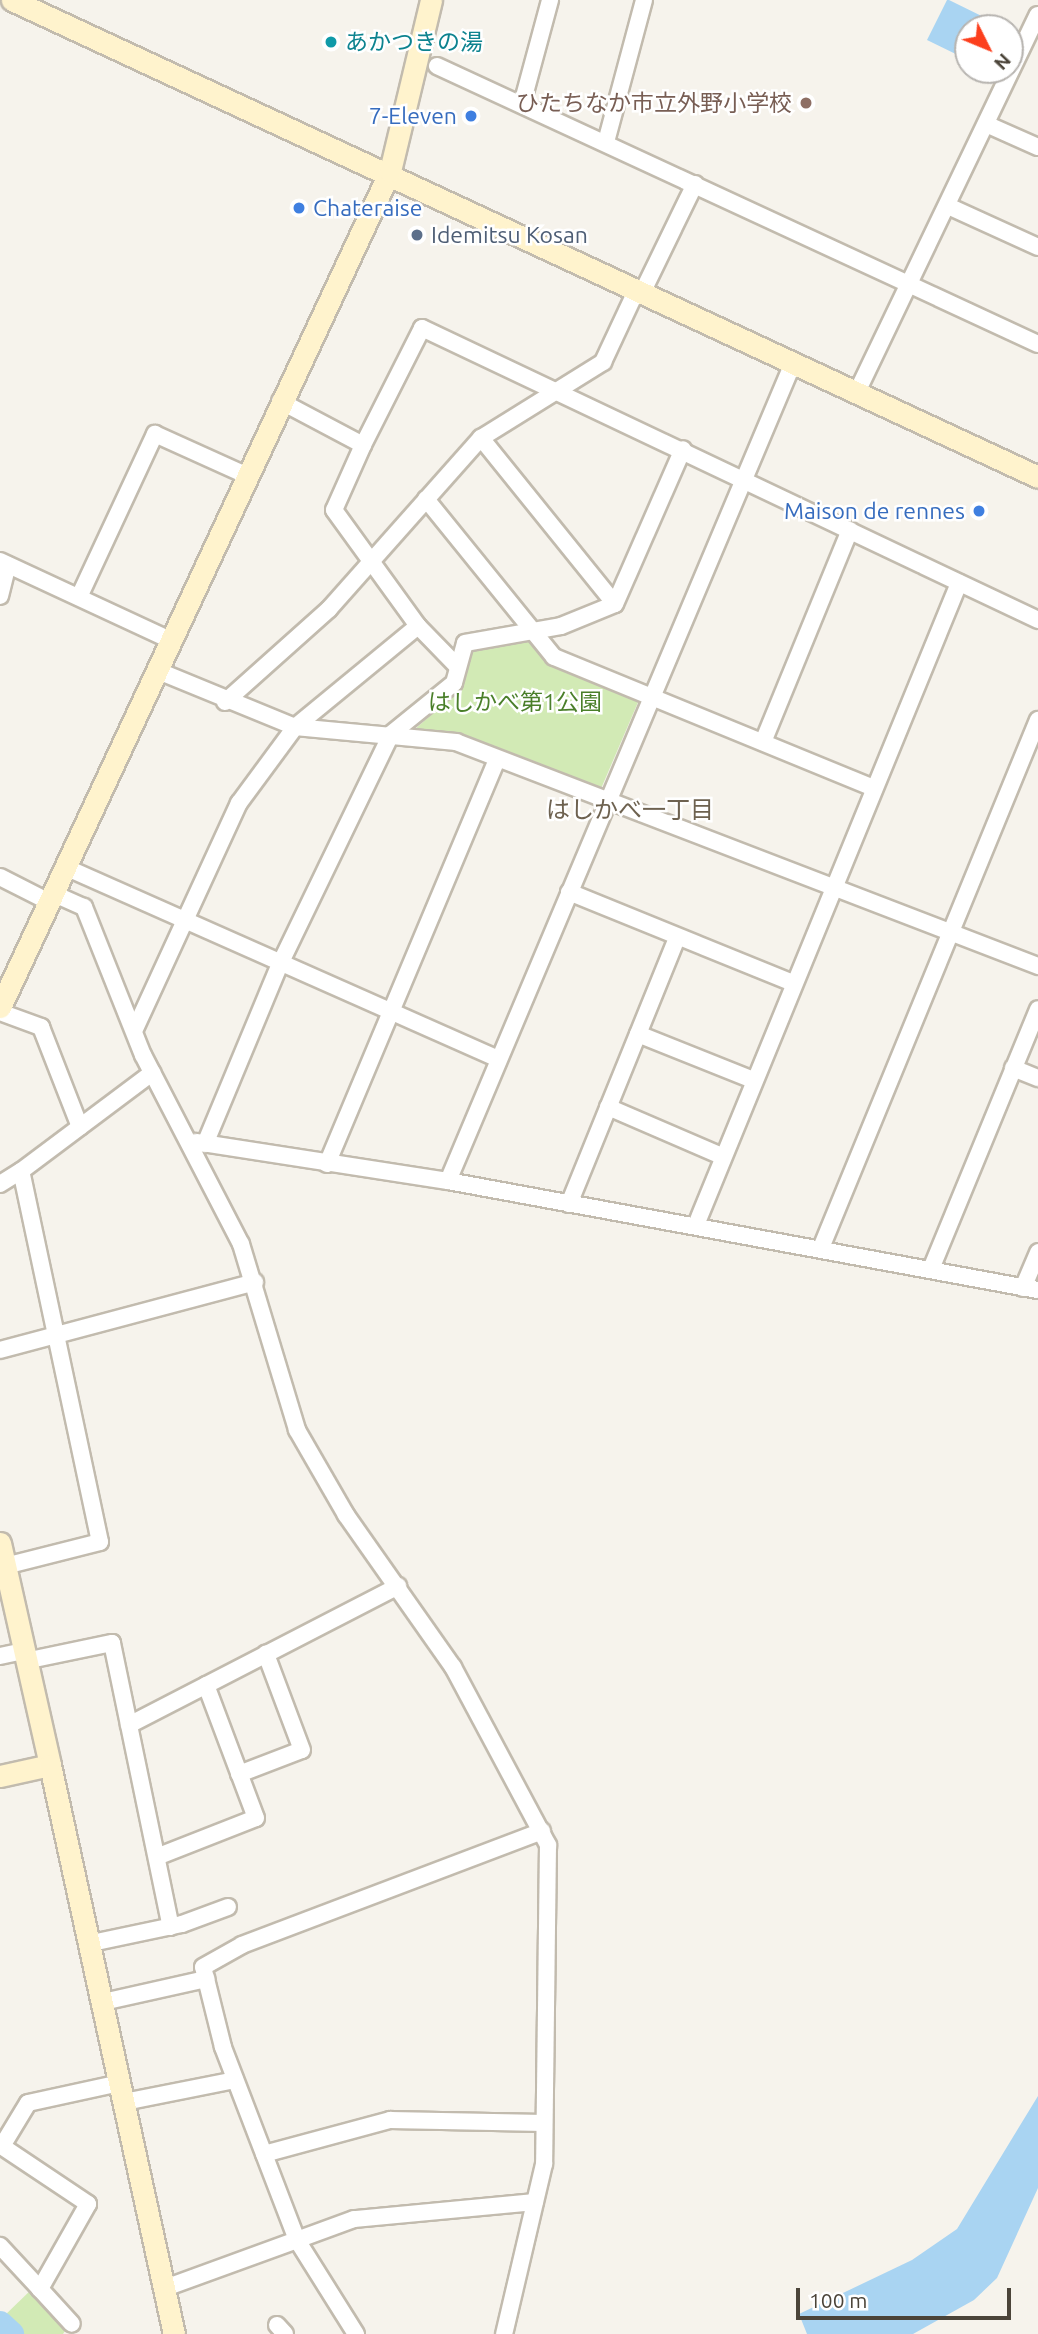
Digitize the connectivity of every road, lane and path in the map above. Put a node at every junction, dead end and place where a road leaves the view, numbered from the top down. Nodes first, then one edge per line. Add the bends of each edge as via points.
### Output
1 (12, 0) edge
2 (431, 0) edge
3 (550, 0) edge
4 (643, 0) edge
5 (1038, 15) edge
6 (1024, 42) edge
7 (437, 66) dead end
8 (1004, 84) edge
9 (522, 104) junction
10 (986, 124) junction
11 (606, 142) junction
12 (1038, 147) edge
13 (390, 171) junction
14 (695, 184) junction
15 (948, 206) junction
16 (1038, 247) edge
17 (909, 284) junction
18 (640, 290) junction
19 (1038, 344) edge
20 (793, 363) junction
21 (555, 390) junction
22 (858, 392) junction
23 (280, 401) junction
24 (481, 438) junction
25 (363, 445) junction
26 (683, 449) junction
27 (246, 475) junction
28 (1038, 477) edge
29 (746, 479) junction
30 (426, 499) junction
31 (850, 530) junction
32 (4, 563) edge
33 (370, 563) junction
34 (959, 583) junction
35 (0, 596) edge
36 (79, 597) junction
37 (615, 604) junction
38 (1038, 620) edge
39 (418, 626) junction
40 (529, 630) junction
41 (170, 640) junction
42 (458, 667) junction
43 (156, 670) junction
44 (651, 696) junction
45 (225, 702) junction
46 (1038, 720) edge
47 (295, 727) junction
48 (391, 734) junction
49 (763, 742) junction
50 (496, 760) junction
51 (873, 788) junction
52 (609, 801) junction
53 (65, 867) junction
54 (0, 877) edge
55 (833, 885) junction
56 (569, 892) junction
57 (50, 897) junction
58 (185, 923) junction
59 (951, 930) junction
60 (677, 938) junction
61 (280, 964) junction
62 (1038, 966) edge
63 (793, 983) junction
64 (0, 1009) edge
65 (1038, 1009) edge
66 (391, 1011) junction
67 (135, 1029) junction
68 (638, 1034) junction
69 (498, 1059) junction
70 (1013, 1068) junction
71 (152, 1073) junction
72 (1038, 1078) edge
73 (753, 1080) junction
74 (608, 1108) junction
75 (80, 1127) junction
76 (186, 1140) junction
77 (205, 1144) junction
78 (722, 1156) junction
79 (327, 1164) junction
80 (21, 1171) junction
81 (448, 1181) junction
82 (0, 1184) edge
83 (569, 1204) junction
84 (695, 1225) junction
85 (821, 1248) junction
86 (1038, 1252) edge
87 (931, 1269) junction
88 (255, 1282) junction
89 (1030, 1289) edge
90 (56, 1335) junction
91 (0, 1350) edge
92 (0, 1543) edge
93 (5, 1566) junction
94 (398, 1586) junction
95 (266, 1654) junction
96 (24, 1656) junction
97 (0, 1657) edge
98 (206, 1685) junction
99 (129, 1725) junction
100 (50, 1765) junction
101 (239, 1774) junction
102 (0, 1776) edge
103 (542, 1831) junction
104 (159, 1856) junction
105 (228, 1907) dead end
106 (171, 1927) junction
107 (87, 1944) junction
108 (206, 1979) junction
109 (103, 2002) junction
110 (235, 2080) junction
111 (122, 2093) junction
112 (544, 2123) junction
113 (1, 2145) edge
114 (264, 2154) junction
115 (534, 2202) junction
116 (296, 2240) junction
117 (0, 2246) edge
118 (165, 2288) junction
119 (40, 2289) junction
120 (72, 2324) dead end
121 (174, 2334) edge
122 (356, 2334) edge
123 (504, 2334) edge

1 - 13 street
2 - 13 street
3 - 9 street
4 - 11 street
5 - 6 street
7 - 9 street
8 - 10 street
9 - 11 street
10 - 12 street
10 - 15 street
11 - 14 street
13 - 18 street
13 - 23 street
14 - 17 street
14 - 18 street
15 - 16 street
15 - 17 street
17 - 19 street
17 - 22 street
18 - 20 street
18 - 21 street via 603,362
20 - 22 street
20 - 29 street
21 - 24 street
21 - 25 street via 422,328
21 - 26 street
22 - 28 street
23 - 25 street
23 - 27 street
24 - 30 street
24 - 37 street
25 - 33 street via 334,510
26 - 29 street
26 - 37 street
27 - 36 street via 155,434
27 - 41 street
29 - 31 street
29 - 44 street
30 - 33 street
30 - 40 street
31 - 34 street
31 - 49 street
32 - 35 street
32 - 36 street
33 - 39 street
33 - 45 street via 329,609
34 - 38 street
34 - 51 street
36 - 41 street
37 - 40 street via 561,626
39 - 42 street
39 - 47 street
40 - 42 street via 466,643
40 - 44 street via 554,657
41 - 43 street
42 - 48 street via 454,683
43 - 45 street
43 - 53 street
44 - 49 street
44 - 52 street
45 - 47 street
46 - 59 street
47 - 48 street
47 - 58 street via 239,803
48 - 50 street via 456,742
48 - 61 street
49 - 51 street
50 - 52 street
50 - 66 street
51 - 55 street
52 - 55 street
52 - 56 street
53 - 57 street
53 - 58 street
54 - 57 street
55 - 59 street
55 - 63 street
56 - 60 street
56 - 69 street
57 - 64 street
57 - 67 street via 84,907
58 - 61 street
58 - 67 street
59 - 62 street
59 - 85 street
60 - 63 street
60 - 68 street
61 - 66 street
61 - 77 street
63 - 73 street
64 - 75 street via 41,1027
65 - 70 street
66 - 69 street
66 - 79 street
67 - 71 street
68 - 73 street
68 - 74 street
69 - 81 street
70 - 72 street
70 - 87 street
71 - 75 street
71 - 76 street
73 - 78 street
74 - 78 street
74 - 83 street
75 - 80 street
76 - 77 street
76 - 88 street
77 - 79 street
78 - 84 street
79 - 81 street
80 - 82 street
80 - 90 street
81 - 83 street
83 - 84 street
84 - 85 street
85 - 87 street
86 - 89 street
87 - 89 street
88 - 90 street
88 - 94 street via 297,1430 346,1515
90 - 91 street
90 - 93 street via 100,1542
92 - 93 street
93 - 96 street
94 - 95 street
94 - 103 street via 453,1667
95 - 98 street
95 - 101 street via 302,1750
96 - 97 street
96 - 99 street via 112,1643
96 - 100 street
98 - 99 street
98 - 101 street
99 - 104 street
100 - 102 street
100 - 107 street
101 - 104 street via 256,1818
103 - 108 street via 242,1945 207,1963
103 - 112 street via 551,1866
104 - 106 street
105 - 106 street
106 - 107 street
107 - 109 street
108 - 109 street
108 - 110 street
109 - 111 street
110 - 111 street
110 - 114 street
111 - 113 street via 29,2103
111 - 118 street
112 - 114 street via 390,2120
112 - 115 street via 544,2164
113 - 119 street via 88,2204
114 - 116 street
115 - 116 street via 354,2219
115 - 123 street
116 - 118 street
116 - 122 street
117 - 119 street
118 - 121 street
119 - 120 street

